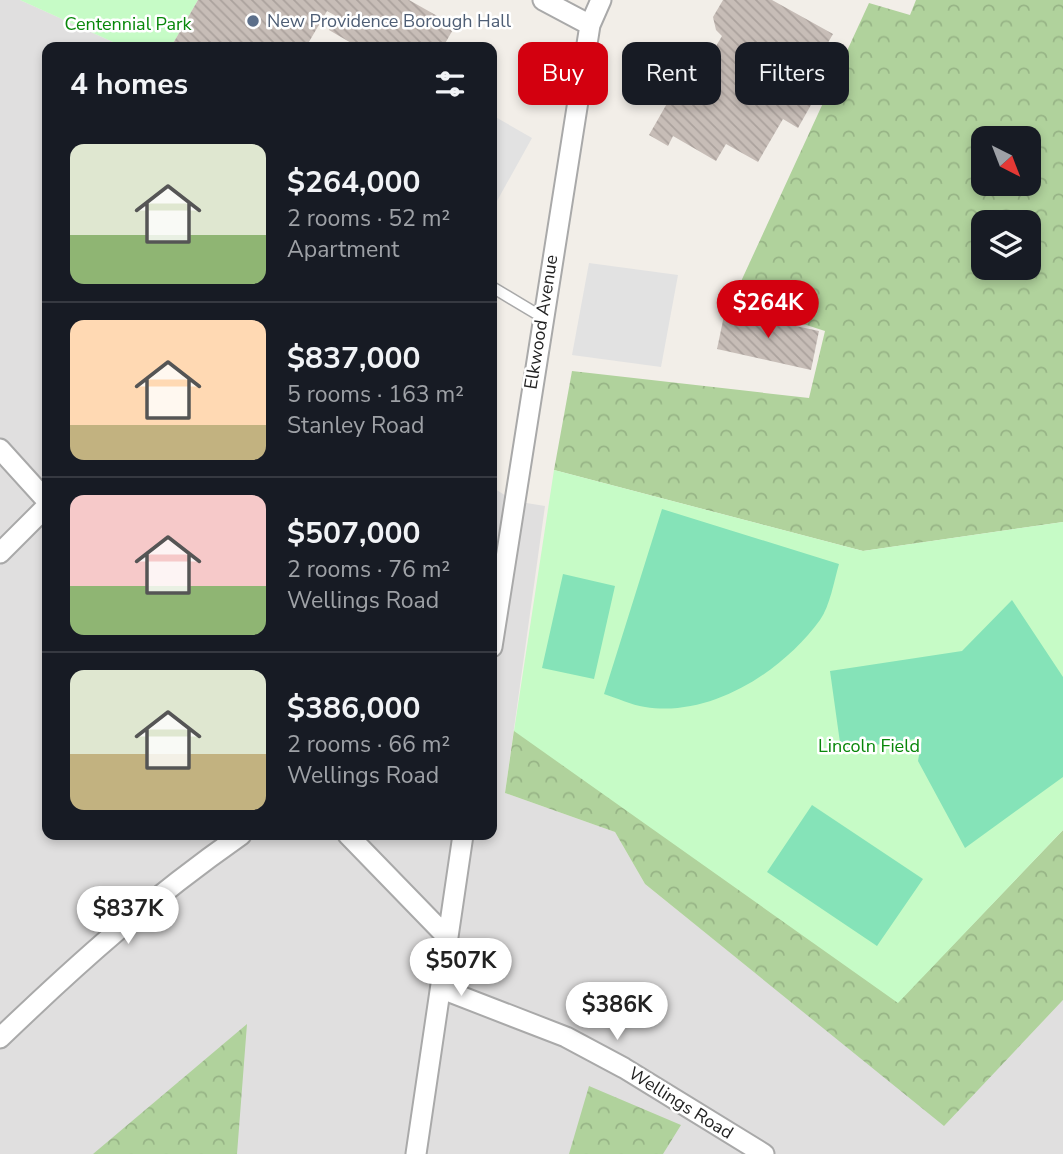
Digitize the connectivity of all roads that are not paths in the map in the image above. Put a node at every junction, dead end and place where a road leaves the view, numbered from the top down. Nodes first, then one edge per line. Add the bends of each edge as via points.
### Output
1 (543, 0) edge
2 (601, 0) edge
3 (590, 26) junction
4 (497, 290) edge
5 (542, 317) junction
6 (0, 449) edge
7 (42, 495) edge
8 (42, 511) edge
9 (0, 553) edge
10 (497, 614) edge
11 (233, 840) edge
12 (353, 840) edge
13 (462, 840) edge
14 (448, 938) junction
15 (443, 989) junction
16 (0, 1038) edge
17 (416, 1154) edge
18 (764, 1154) edge

1 - 3 street
2 - 3 street, Elkwood Avenue
3 - 5 street, Elkwood Avenue
4 - 5 lane
5 - 10 street, Elkwood Avenue
6 - 7 street
8 - 9 street
11 - 16 street via 126,920
12 - 14 street
13 - 14 street
14 - 15 street
15 - 17 street
15 - 18 street, Wellings Road via 566,1037

